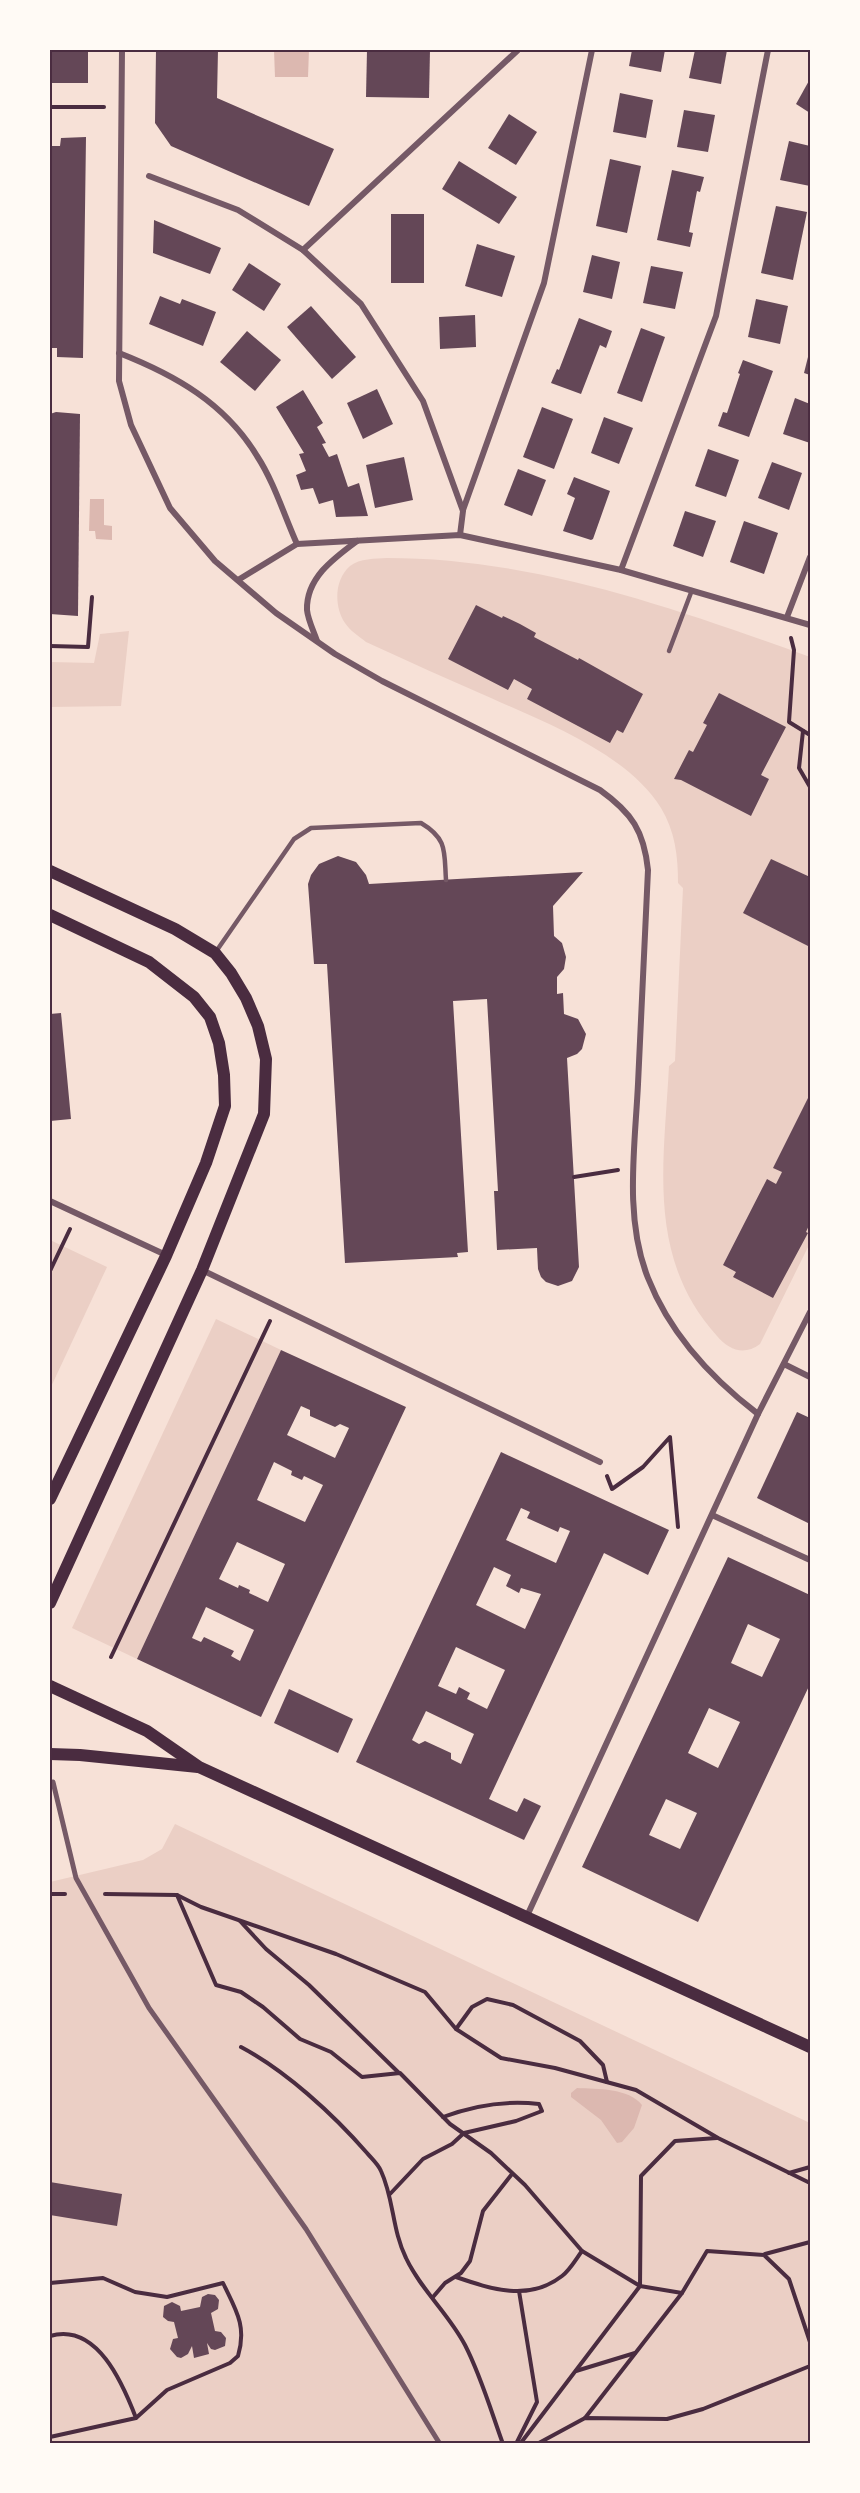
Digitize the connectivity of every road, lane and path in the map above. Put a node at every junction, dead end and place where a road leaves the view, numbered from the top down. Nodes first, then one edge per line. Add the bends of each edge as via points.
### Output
1 (122, 50) edge
2 (518, 50) edge
3 (768, 50) edge
4 (590, 51) edge
5 (50, 107) edge
6 (104, 107) dead end
7 (149, 176) dead end
8 (303, 250) junction
9 (119, 353) junction
10 (463, 511) junction
11 (460, 535) junction
12 (357, 541) junction
13 (297, 544) junction
14 (810, 557) edge
15 (621, 570) junction
16 (238, 580) junction
17 (692, 590) junction
18 (92, 597) dead end
19 (788, 617) junction
20 (810, 626) edge
21 (317, 642) junction
22 (50, 646) edge
23 (669, 651) dead end
24 (803, 731) junction
25 (810, 735) edge
26 (810, 787) edge
27 (50, 871) edge
28 (446, 880) dead end
29 (50, 915) edge
30 (215, 953) junction
31 (634, 1170) junction
32 (574, 1177) dead end
33 (50, 1201) edge
34 (77, 1214) junction
35 (166, 1256) junction
36 (202, 1270) junction
37 (50, 1271) edge
38 (277, 1306) junction
39 (810, 1312) edge
40 (784, 1364) junction
41 (810, 1377) edge
42 (758, 1414) junction
43 (600, 1462) joint
44 (50, 1499) edge
45 (712, 1515) junction
46 (678, 1527) dead end
47 (810, 1560) edge
48 (50, 1603) edge
49 (111, 1657) dead end
50 (50, 1686) edge
51 (50, 1754) edge
52 (199, 1767) junction
53 (53, 1782) dead end
54 (50, 1894) edge
55 (84, 1894) junction
56 (177, 1895) junction
57 (527, 1916) junction
58 (239, 1920) junction
59 (456, 2029) junction
60 (241, 2047) dead end
61 (810, 2047) edge
62 (399, 2073) junction
63 (607, 2083) junction
64 (443, 2117) junction
65 (464, 2133) junction
66 (718, 2138) junction
67 (810, 2167) edge
68 (789, 2173) junction
69 (512, 2174) junction
70 (810, 2183) edge
71 (389, 2195) junction
72 (810, 2242) edge
73 (582, 2251) junction
74 (764, 2255) junction
75 (456, 2277) junction
76 (50, 2283) edge
77 (640, 2286) junction
78 (519, 2291) junction
79 (682, 2293) junction
80 (433, 2297) junction
81 (50, 2336) edge
82 (810, 2342) edge
83 (635, 2353) junction
84 (810, 2366) edge
85 (575, 2371) junction
86 (136, 2418) junction
87 (585, 2418) junction
88 (50, 2437) edge
89 (440, 2444) edge
90 (503, 2444) edge
91 (518, 2444) edge
92 (537, 2444) edge

1 - 9 street
2 - 8 street
3 - 15 street via 716,316
4 - 10 street via 544,283
5 - 6 path
7 - 8 street via 238,210
8 - 10 street via 361,304 423,401
9 - 13 street via 202,394 238,429 263,466
9 - 16 street via 119,381 131,425 170,508 194,539
10 - 11 street
11 - 12 street
11 - 15 street
12 - 13 street
12 - 21 street via 326,565 311,588 307,610
13 - 16 street
14 - 19 street
15 - 17 street
16 - 21 street
17 - 19 street
17 - 23 lane
18 - 22 path via 88,647
19 - 20 street
19 - 24 path via 794,650 789,722
21 - 31 street via 382,681 600,790 635,823 646,849 648,870
24 - 25 path
24 - 26 path via 799,768
27 - 30 main road via 175,929
28 - 30 lane via 444,846 436,832 421,823 311,828 294,839
29 - 35 main road via 149,962 194,997 210,1017 219,1043 225,1106 206,1163
30 - 36 main road via 246,998 258,1026 266,1059 266,1086 264,1114
31 - 32 path via 606,1170
31 - 42 street via 636,1232 658,1302 698,1359
33 - 34 street
34 - 35 street
34 - 37 path
35 - 44 main road
36 - 38 street
36 - 48 main road
38 - 43 street
38 - 49 path
39 - 40 street
40 - 41 street
40 - 42 street
42 - 45 street
43 - 46 path via 612,1488 643,1467 670,1437
45 - 47 street
45 - 57 street
50 - 52 main road via 147,1731
51 - 52 main road
52 - 57 main road
53 - 55 street via 76,1878
54 - 55 path
55 - 56 path
55 - 89 street via 149,2008 306,2229
56 - 58 path
56 - 62 path via 216,1985 241,1992 300,2039 331,2052 362,2077
57 - 61 main road
58 - 59 path via 336,1954 425,1992
58 - 62 path
59 - 63 path via 501,2058
59 - 63 path via 472,2007 487,1999 513,2005 580,2041 603,2065
60 - 71 path via 284,2075 353,2137 380,2169
62 - 64 path
63 - 66 path via 636,2090
64 - 65 path
64 - 65 path via 483,2104 516,2102 539,2104 542,2111
65 - 69 path
65 - 71 path via 423,2159
66 - 68 path
66 - 77 path via 675,2141 641,2176
67 - 68 path
68 - 70 path
69 - 73 path
69 - 75 path via 483,2211 470,2261
71 - 80 path via 394,2228 406,2259
72 - 74 path
73 - 77 path
73 - 78 path via 562,2276 535,2291
74 - 79 path via 707,2251
74 - 82 path via 789,2280
75 - 78 path via 507,2292
75 - 80 path
76 - 86 path via 102,2278 135,2292 167,2297 223,2283 243,2330 238,2356 167,2390
77 - 79 path
77 - 85 path
78 - 91 path via 537,2402
79 - 83 path
80 - 90 path via 465,2346
81 - 86 path via 73,2335 107,2359
83 - 85 path
83 - 87 path
84 - 87 path via 704,2409 667,2419
85 - 91 path
86 - 88 path
87 - 92 path

